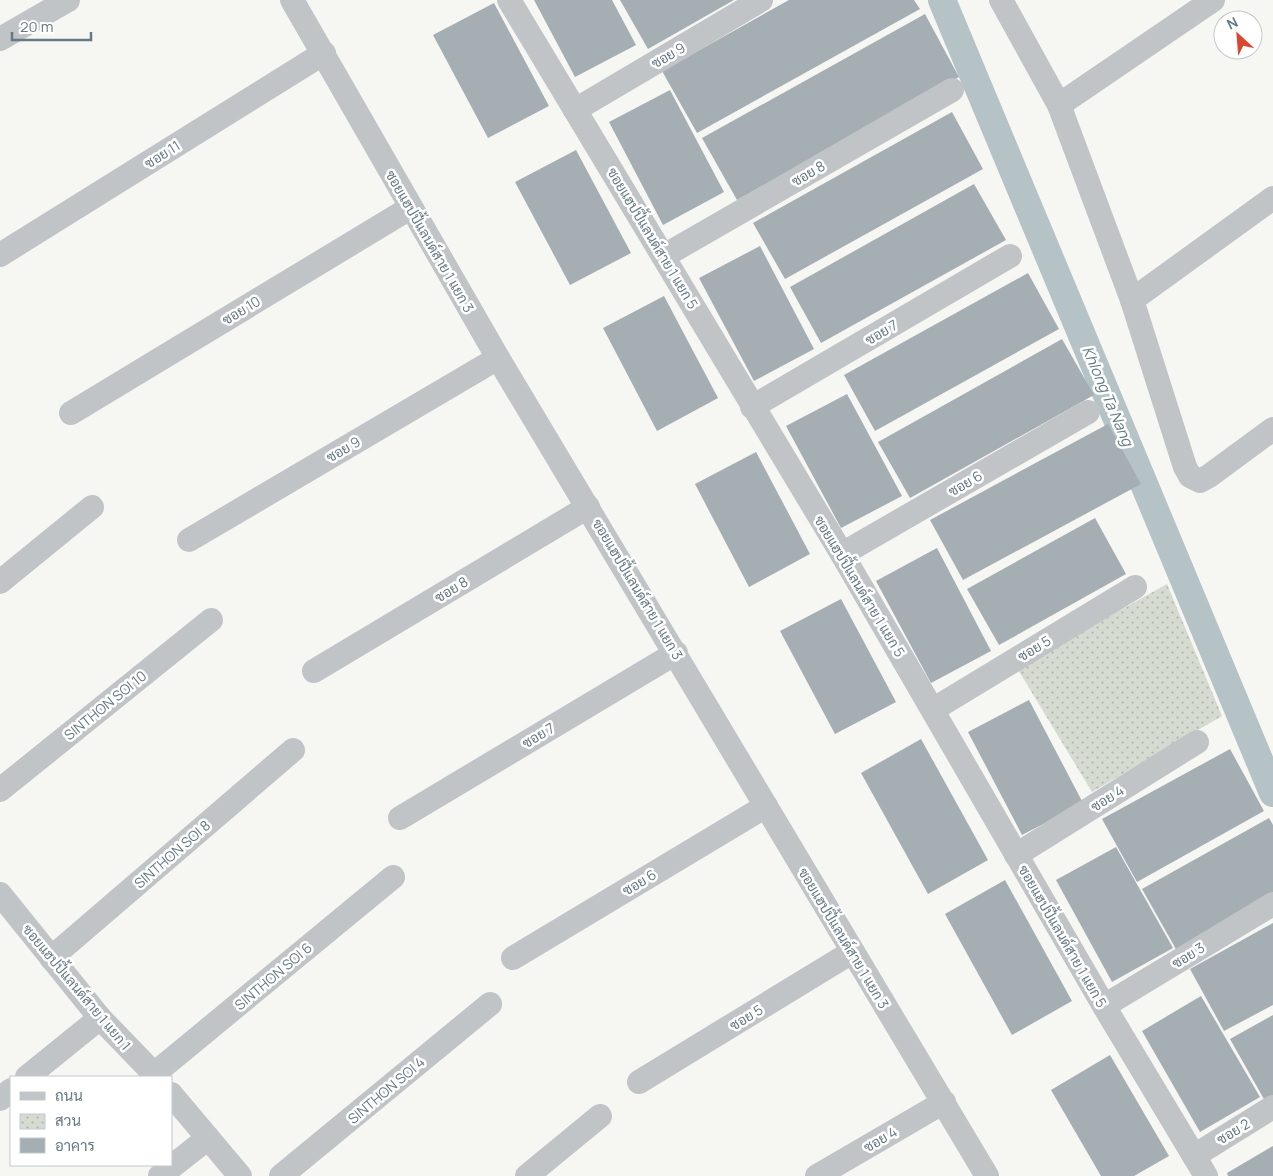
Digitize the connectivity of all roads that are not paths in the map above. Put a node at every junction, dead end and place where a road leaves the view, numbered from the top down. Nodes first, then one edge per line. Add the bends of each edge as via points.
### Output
1 (68, 0) edge
2 (292, 0) edge
3 (509, 0) edge
4 (761, 0) edge
5 (1001, 0) edge
6 (1213, 0) edge
7 (0, 39) edge
8 (324, 53) junction
9 (952, 90) dead end
10 (1059, 105) junction
11 (575, 110) junction
12 (1273, 198) edge
13 (410, 208) junction
14 (0, 255) edge
15 (664, 256) junction
16 (1010, 256) dead end
17 (1132, 300) junction
18 (498, 358) junction
19 (752, 407) junction
20 (1088, 412) dead end
21 (71, 413) dead end
22 (1273, 429) edge
23 (92, 507) dead end
24 (588, 507) junction
25 (189, 540) dead end
26 (842, 554) junction
27 (0, 582) edge
28 (1135, 587) dead end
29 (211, 620) dead end
30 (676, 653) junction
31 (314, 671) dead end
32 (934, 709) junction
33 (1197, 742) dead end
34 (293, 750) dead end
35 (0, 790) edge
36 (766, 806) junction
37 (400, 818) dead end
38 (1016, 855) junction
39 (393, 877) dead end
40 (0, 894) edge
41 (1273, 904) edge
42 (852, 952) junction
43 (51, 958) junction
44 (513, 958) dead end
45 (490, 1004) dead end
46 (1104, 1006) junction
47 (100, 1018) junction
48 (28, 1076) edge
49 (155, 1076) edge
50 (639, 1082) dead end
51 (10, 1091) edge
52 (172, 1095) edge
53 (0, 1099) edge
54 (944, 1102) junction
55 (1273, 1107) edge
56 (600, 1116) dead end
57 (208, 1138) junction
58 (1194, 1156) junction
59 (160, 1176) edge
60 (240, 1176) edge
61 (282, 1176) edge
62 (527, 1176) edge
63 (817, 1176) edge
64 (987, 1176) edge
65 (1206, 1176) edge

1 - 7 street
2 - 8 street, ซอยแฮปปี้แลนด์สาย 1 แยก 3
3 - 11 street, ซอยแฮปปี้แลนด์สาย 1 แยก 5
4 - 11 street, ซอย 9
5 - 10 street
6 - 10 street
8 - 13 street, ซอยแฮปปี้แลนด์สาย 1 แยก 3
8 - 14 street, ซอย 11
9 - 15 street, ซอย 8
10 - 17 street
11 - 15 street, ซอยแฮปปี้แลนด์สาย 1 แยก 5
12 - 17 street
13 - 18 street, ซอยแฮปปี้แลนด์สาย 1 แยก 3
13 - 21 street, ซอย 10
15 - 19 street, ซอยแฮปปี้แลนด์สาย 1 แยก 5
16 - 19 street, ซอย 7
17 - 22 street via 1190,476 1200,481 1209,476
18 - 24 street, ซอยแฮปปี้แลนด์สาย 1 แยก 3
18 - 25 street, ซอย 9
19 - 26 street, ซอยแฮปปี้แลนด์สาย 1 แยก 5
20 - 26 street, ซอย 6
23 - 27 street
24 - 30 street, ซอยแฮปปี้แลนด์สาย 1 แยก 3
24 - 31 street, ซอย 8
26 - 32 street, ซอยแฮปปี้แลนด์สาย 1 แยก 5
28 - 32 street, ซอย 5
29 - 35 street, SINTHON SOI 10
30 - 36 street, ซอยแฮปปี้แลนด์สาย 1 แยก 3
30 - 37 street, ซอย 7
32 - 38 street, ซอยแฮปปี้แลนด์สาย 1 แยก 5
33 - 38 street, ซอย 4
34 - 43 street, SINTHON SOI 8
36 - 42 street, ซอยแฮปปี้แลนด์สาย 1 แยก 3
36 - 44 street, ซอย 6
38 - 46 street, ซอยแฮปปี้แลนด์สาย 1 แยก 5
39 - 49 street, SINTHON SOI 6
40 - 43 street, ซอยแฮปปี้แลนด์สาย 1 แยก 1
41 - 46 street, ซอย 3
42 - 50 street, ซอย 5
42 - 54 street, ซอยแฮปปี้แลนด์สาย 1 แยก 3
43 - 47 street, ซอยแฮปปี้แลนด์สาย 1 แยก 1
45 - 61 street, SINTHON SOI 4
46 - 58 street, ซอยแฮปปี้แลนด์สาย 1 แยก 5
47 - 48 street
47 - 49 street, ซอยแฮปปี้แลนด์สาย 1 แยก 1
51 - 53 street
52 - 57 street
54 - 63 street, ซอย 4
54 - 64 street, ซอยแฮปปี้แลนด์สาย 1 แยก 3
55 - 58 street, ซอย 2
56 - 62 street
57 - 59 street
57 - 60 street
58 - 65 street, ซอยแฮปปี้แลนด์สาย 1 แยก 5

